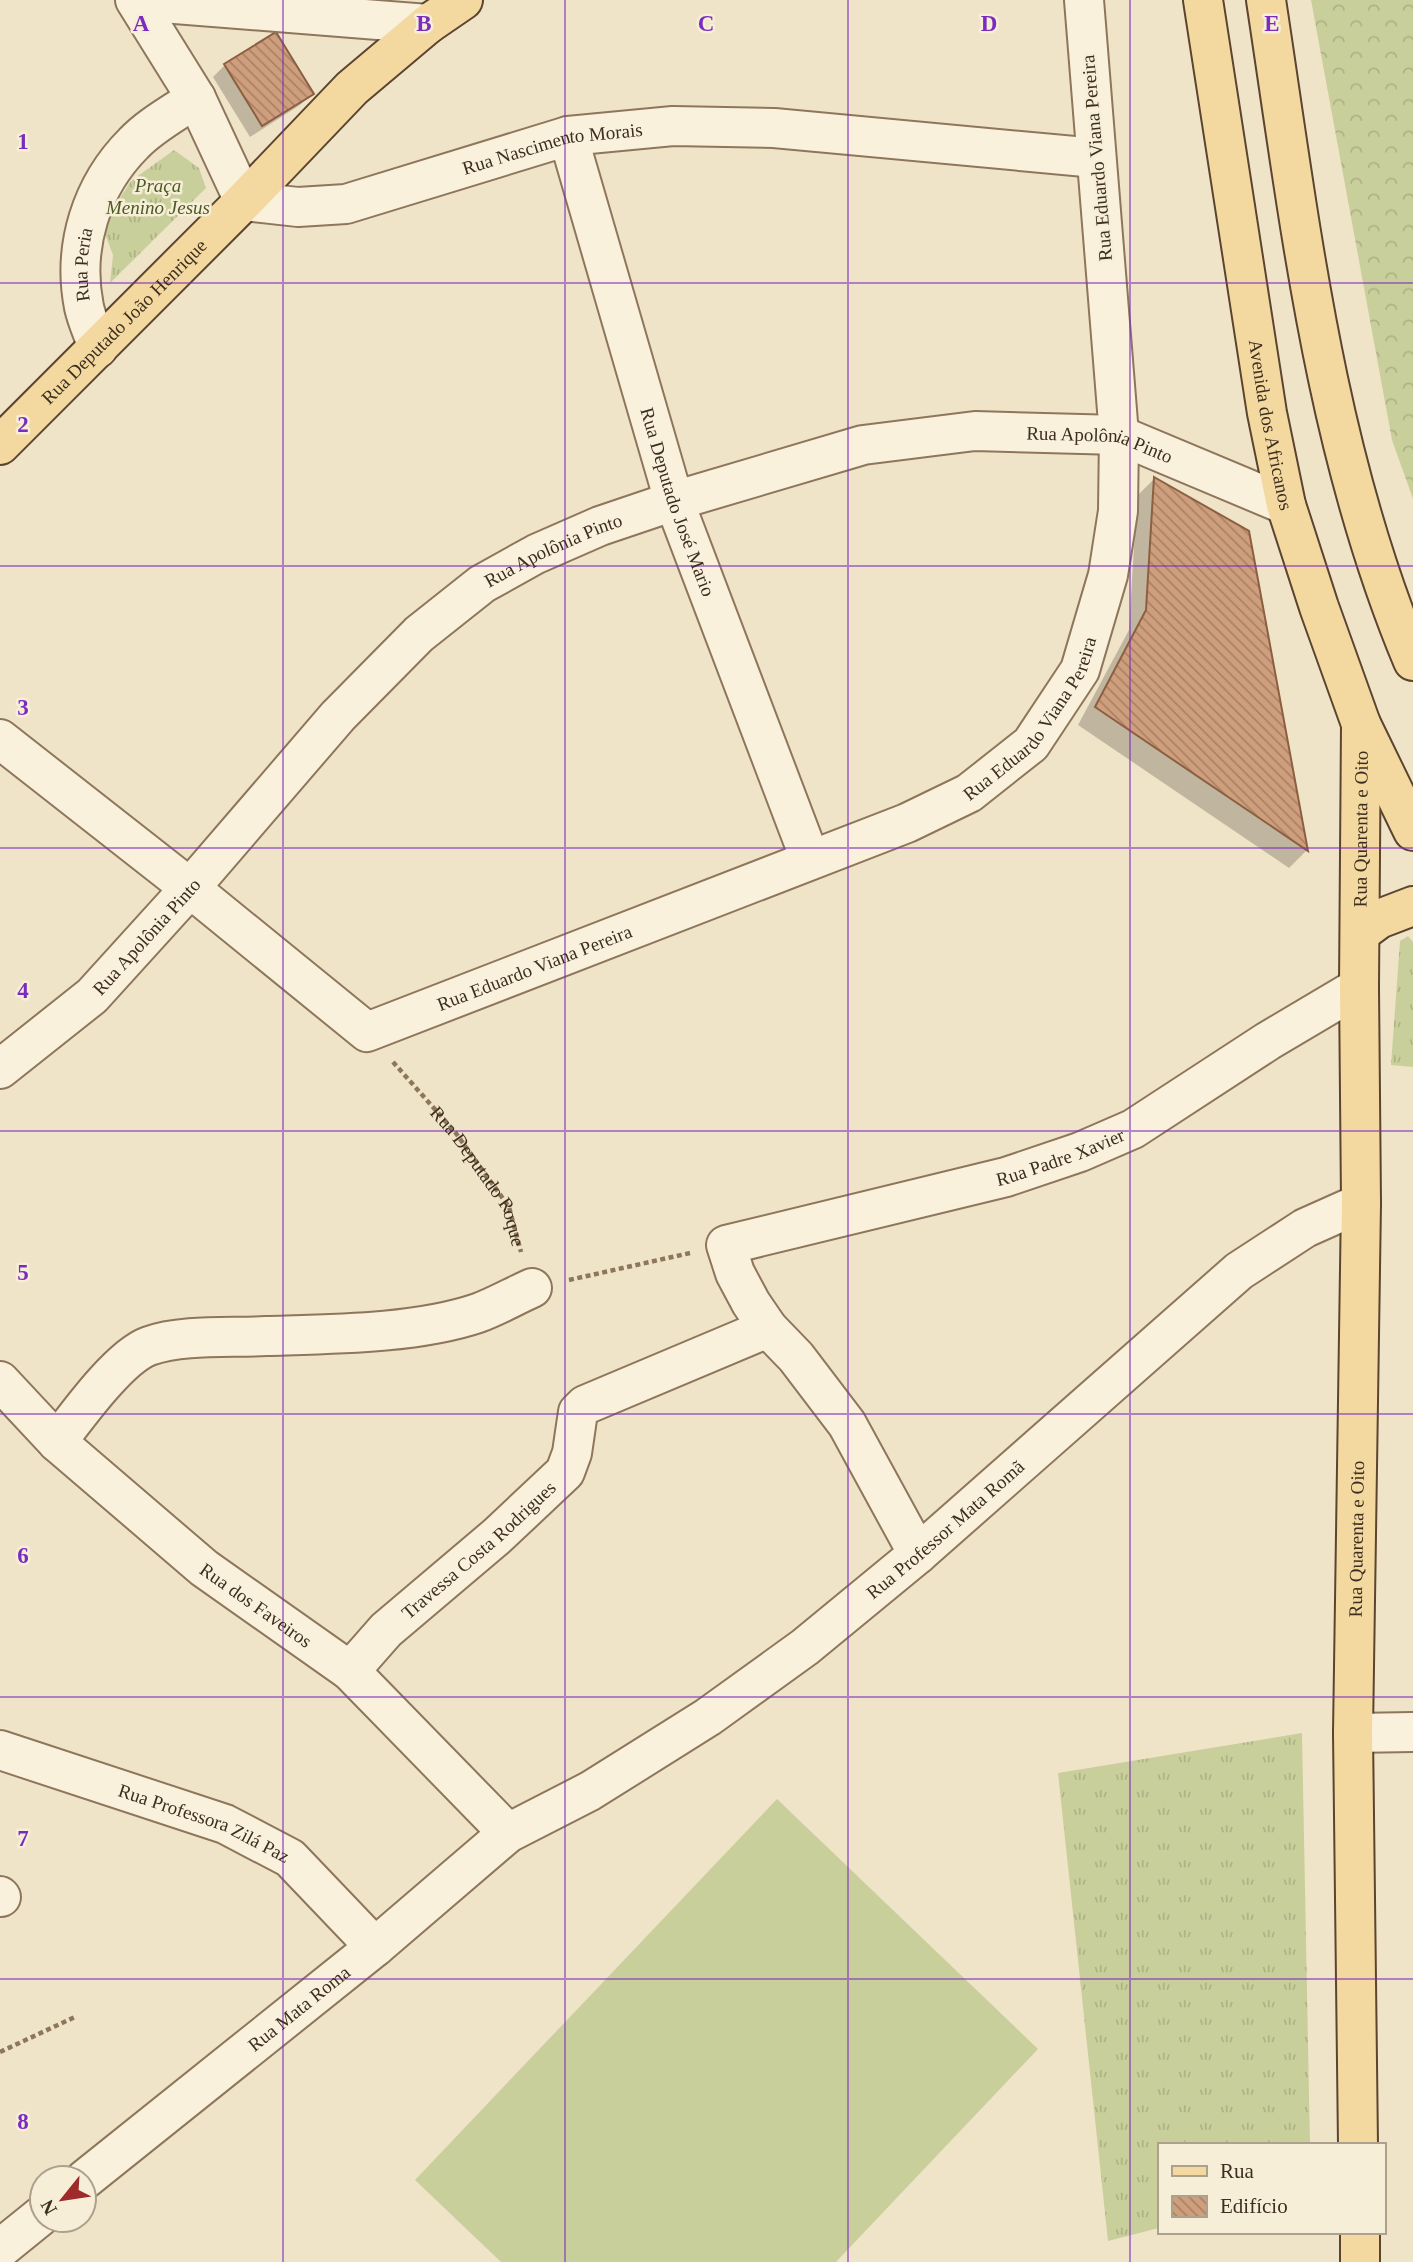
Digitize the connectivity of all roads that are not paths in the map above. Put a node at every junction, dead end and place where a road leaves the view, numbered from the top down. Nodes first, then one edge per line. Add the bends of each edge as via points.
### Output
1 (136, 0) edge
2 (463, 0) edge
3 (1084, 0) edge
4 (1203, 0) edge
5 (1266, 0) edge
6 (428, 24) junction
7 (196, 98) junction
8 (568, 136) junction
9 (1096, 158) junction
10 (244, 201) junction
11 (98, 348) junction
12 (1119, 435) junction
13 (0, 445) edge
14 (674, 501) junction
15 (1286, 505) junction
16 (1413, 661) edge
17 (1361, 724) junction
18 (0, 739) edge
19 (1413, 831) edge
20 (810, 859) junction
21 (190, 888) junction
22 (1413, 906) edge
23 (1360, 933) junction
24 (1359, 987) junction
25 (0, 1069) edge
26 (1361, 1203) junction
27 (532, 1288) road end
28 (768, 1328) junction
29 (0, 1381) edge
30 (57, 1442) junction
31 (918, 1554) junction
32 (350, 1671) junction
33 (1413, 1732) edge
34 (1353, 1733) junction
35 (0, 1750) edge
36 (508, 1833) junction
37 (375, 1947) junction
38 (1358, 2143) edge
39 (98, 2169) edge
40 (28, 2226) edge
41 (1360, 2234) edge
42 (0, 2249) edge
43 (1360, 2262) edge

1 - 6 street
1 - 7 street
2 - 6 main road, Rua Deputado João Henrique
3 - 9 street, Rua Eduardo Viana Pereira
4 - 15 main road, Avenida dos Africanos via 1267,413
5 - 16 main road via 1308,279 1336,417 1364,521
6 - 10 main road, Rua Deputado João Henrique via 352,88
7 - 10 street
7 - 11 street, Rua Peria via 135,142 103,183 87,220 80,264 84,308
8 - 9 street, Rua Nascimento Morais via 673,126 774,128
8 - 10 street, Rua Nascimento Morais via 346,204 298,207
8 - 14 street, Rua Deputado José Mario
9 - 12 street, Rua Eduardo Viana Pereira
10 - 11 main road, Rua Deputado João Henrique
11 - 13 main road, Rua Deputado João Henrique
12 - 14 street, Rua Apolônia Pinto via 975,430 863,445
12 - 15 street, Rua Apolônia Pinto
12 - 20 street, Rua Eduardo Viana Pereira via 1118,511 1108,575 1080,670 1031,744 969,793 908,823
14 - 20 street, Rua Deputado José Mario
14 - 21 street, Rua Apolônia Pinto via 536,554 482,584 419,634 338,716
15 - 17 main road, Avenida dos Africanos
17 - 19 main road, Avenida dos Africanos
17 - 23 main road, Rua Quarenta e Oito
18 - 21 street
20 - 21 street, Rua Eduardo Viana Pereira via 367,1032
21 - 25 street, Rua Apolônia Pinto via 92,996
22 - 23 main road, Rua Quarenta e Oito via 1379,919
23 - 24 main road, Rua Quarenta e Oito
24 - 26 main road, Rua Quarenta e Oito
24 - 28 street, Rua Padre Xavier via 1133,1129 1080,1152 1006,1177 726,1245 735,1273
26 - 31 street, Rua Professor Mata Romã via 1305,1227 1239,1271
26 - 34 main road, Rua Quarenta e Oito
27 - 30 street via 478,1313 422,1326 174,1341 147,1347 122,1365
28 - 31 street via 847,1424
28 - 32 street, Travessa Costa Rodrigues via 585,1405 578,1412 565,1472 386,1630
29 - 30 street, Rua dos Faveiros
30 - 32 street, Rua dos Faveiros via 204,1568
31 - 36 street, Rua Professor Mata Romã via 806,1647 708,1717 590,1791
32 - 36 street, Rua dos Faveiros
33 - 34 street
34 - 38 main road, Rua Quarenta e Oito
35 - 37 street, Rua Professora Zilá Paz via 225,1825 290,1858
36 - 37 street, Rua Mata Roma
37 - 39 street, Rua Mata Roma
40 - 42 street
41 - 43 main road

